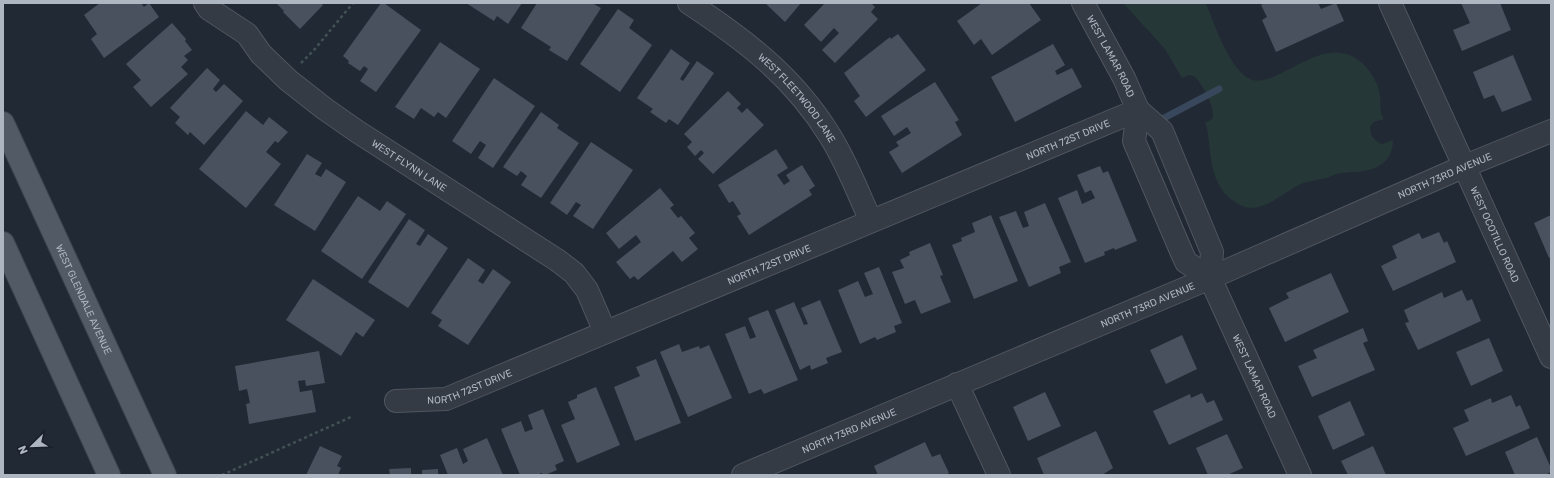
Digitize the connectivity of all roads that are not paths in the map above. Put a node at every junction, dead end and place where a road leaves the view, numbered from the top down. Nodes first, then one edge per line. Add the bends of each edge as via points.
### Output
1 (205, 3) edge
2 (689, 3) edge
3 (1083, 3) edge
4 (1390, 3) edge
5 (1138, 110) junction
6 (3, 123) edge
7 (1551, 131) edge
8 (1465, 166) junction
9 (871, 222) junction
10 (3, 243) edge
11 (1210, 278) junction
12 (605, 332) junction
13 (1551, 357) edge
14 (957, 384) junction
15 (396, 401) dead end
16 (109, 475) edge
17 (164, 475) edge
18 (743, 475) edge
19 (998, 475) edge
20 (1300, 475) edge

1 - 12 street, WEST FLYNN LANE via 209,9 247,34 261,54 282,75 325,109 574,273 587,290
2 - 9 street, WEST FLEETWOOD LANE via 742,40 773,65 792,86 830,135 847,166
3 - 5 street, WEST LAMAR ROAD via 1124,78
4 - 8 street, WEST OCOTILLO ROAD
5 - 9 street, NORTH 72ST DRIVE
5 - 11 street, WEST LAMAR ROAD via 1162,131 1212,252
5 - 11 street via 1134,141 1181,251 1186,262
6 - 17 main road, WEST GLENDALE AVENUE
7 - 8 street, NORTH 73RD AVENUE
8 - 11 street, NORTH 73RD AVENUE
8 - 13 street, WEST OCOTILLO ROAD
9 - 12 street, NORTH 72ST DRIVE
10 - 16 main road
11 - 14 street, NORTH 73RD AVENUE
11 - 20 street, WEST LAMAR ROAD
12 - 15 street, NORTH 72ST DRIVE via 446,399
14 - 18 street, NORTH 73RD AVENUE
14 - 19 street

